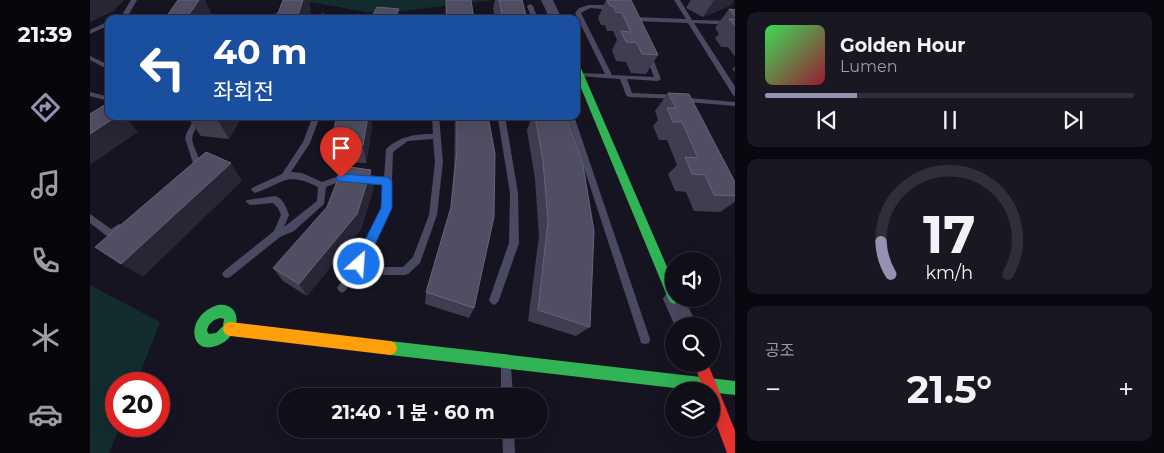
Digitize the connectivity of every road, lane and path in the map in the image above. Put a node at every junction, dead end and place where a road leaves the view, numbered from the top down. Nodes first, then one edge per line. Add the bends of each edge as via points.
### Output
1 (134, 0) edge
2 (547, 0) edge
3 (677, 0) edge
4 (530, 6) dead end
5 (616, 8) edge
6 (127, 14) joint
7 (140, 15) edge
8 (533, 15) edge
9 (554, 15) edge
10 (579, 15) edge
11 (580, 17) edge
12 (690, 22) junction
13 (735, 23) edge
14 (105, 25) edge
15 (638, 28) edge
16 (90, 32) edge
17 (645, 45) edge
18 (90, 58) edge
19 (105, 66) edge
20 (580, 72) edge
21 (580, 77) edge
22 (610, 77) junction
23 (623, 78) junction
24 (90, 94) edge
25 (735, 95) edge
26 (105, 98) edge
27 (688, 100) junction
28 (735, 104) edge
29 (692, 109) edge
30 (197, 120) edge
31 (315, 120) edge
32 (435, 120) edge
33 (502, 120) edge
34 (571, 120) edge
35 (436, 136) junction
36 (190, 174) edge
37 (285, 175) junction
38 (387, 181) junction
39 (322, 185) junction
40 (255, 190) dead end
41 (250, 202) dead end
42 (90, 218) edge
43 (127, 222) edge
44 (277, 234) junction
45 (359, 264) junction
46 (226, 274) dead end
47 (665, 277) edge
48 (342, 288) dead end
49 (494, 300) dead end
50 (230, 329) dead end
51 (645, 339) dead end
52 (506, 361) junction
53 (684, 382) edge
54 (720, 386) edge
55 (507, 388) edge
56 (735, 388) edge
57 (720, 412) edge
58 (508, 438) edge
59 (509, 453) edge
60 (735, 453) edge

1 - 6 lane
2 - 9 street
3 - 12 lane
4 - 8 lane
5 - 10 lane via 587,6 581,8
6 - 7 lane
11 - 22 lane
12 - 13 lane
12 - 15 lane via 634,16
12 - 25 lane
14 - 16 lane
17 - 23 lane via 658,79
18 - 19 lane
20 - 22 lane
21 - 47 street
22 - 23 lane
23 - 27 lane via 629,96
24 - 26 lane
27 - 28 lane
27 - 29 lane
30 - 36 lane via 188,135 198,160 197,168
31 - 37 lane via 306,144
32 - 35 lane
33 - 49 lane via 514,193 514,243
34 - 51 lane
35 - 38 lane via 406,138 395,144 389,151
35 - 45 lane via 439,162 433,215 416,260 405,271
37 - 39 lane via 302,175
37 - 40 lane
38 - 39 lane via 341,178
38 - 45 lane via 387,208
39 - 44 lane via 321,202 291,228
41 - 44 lane via 275,199 282,206 286,215
42 - 43 lane via 111,234
44 - 46 lane
45 - 48 lane
50 - 52 street
52 - 53 street
52 - 55 lane
54 - 56 street
57 - 60 street
58 - 59 lane

